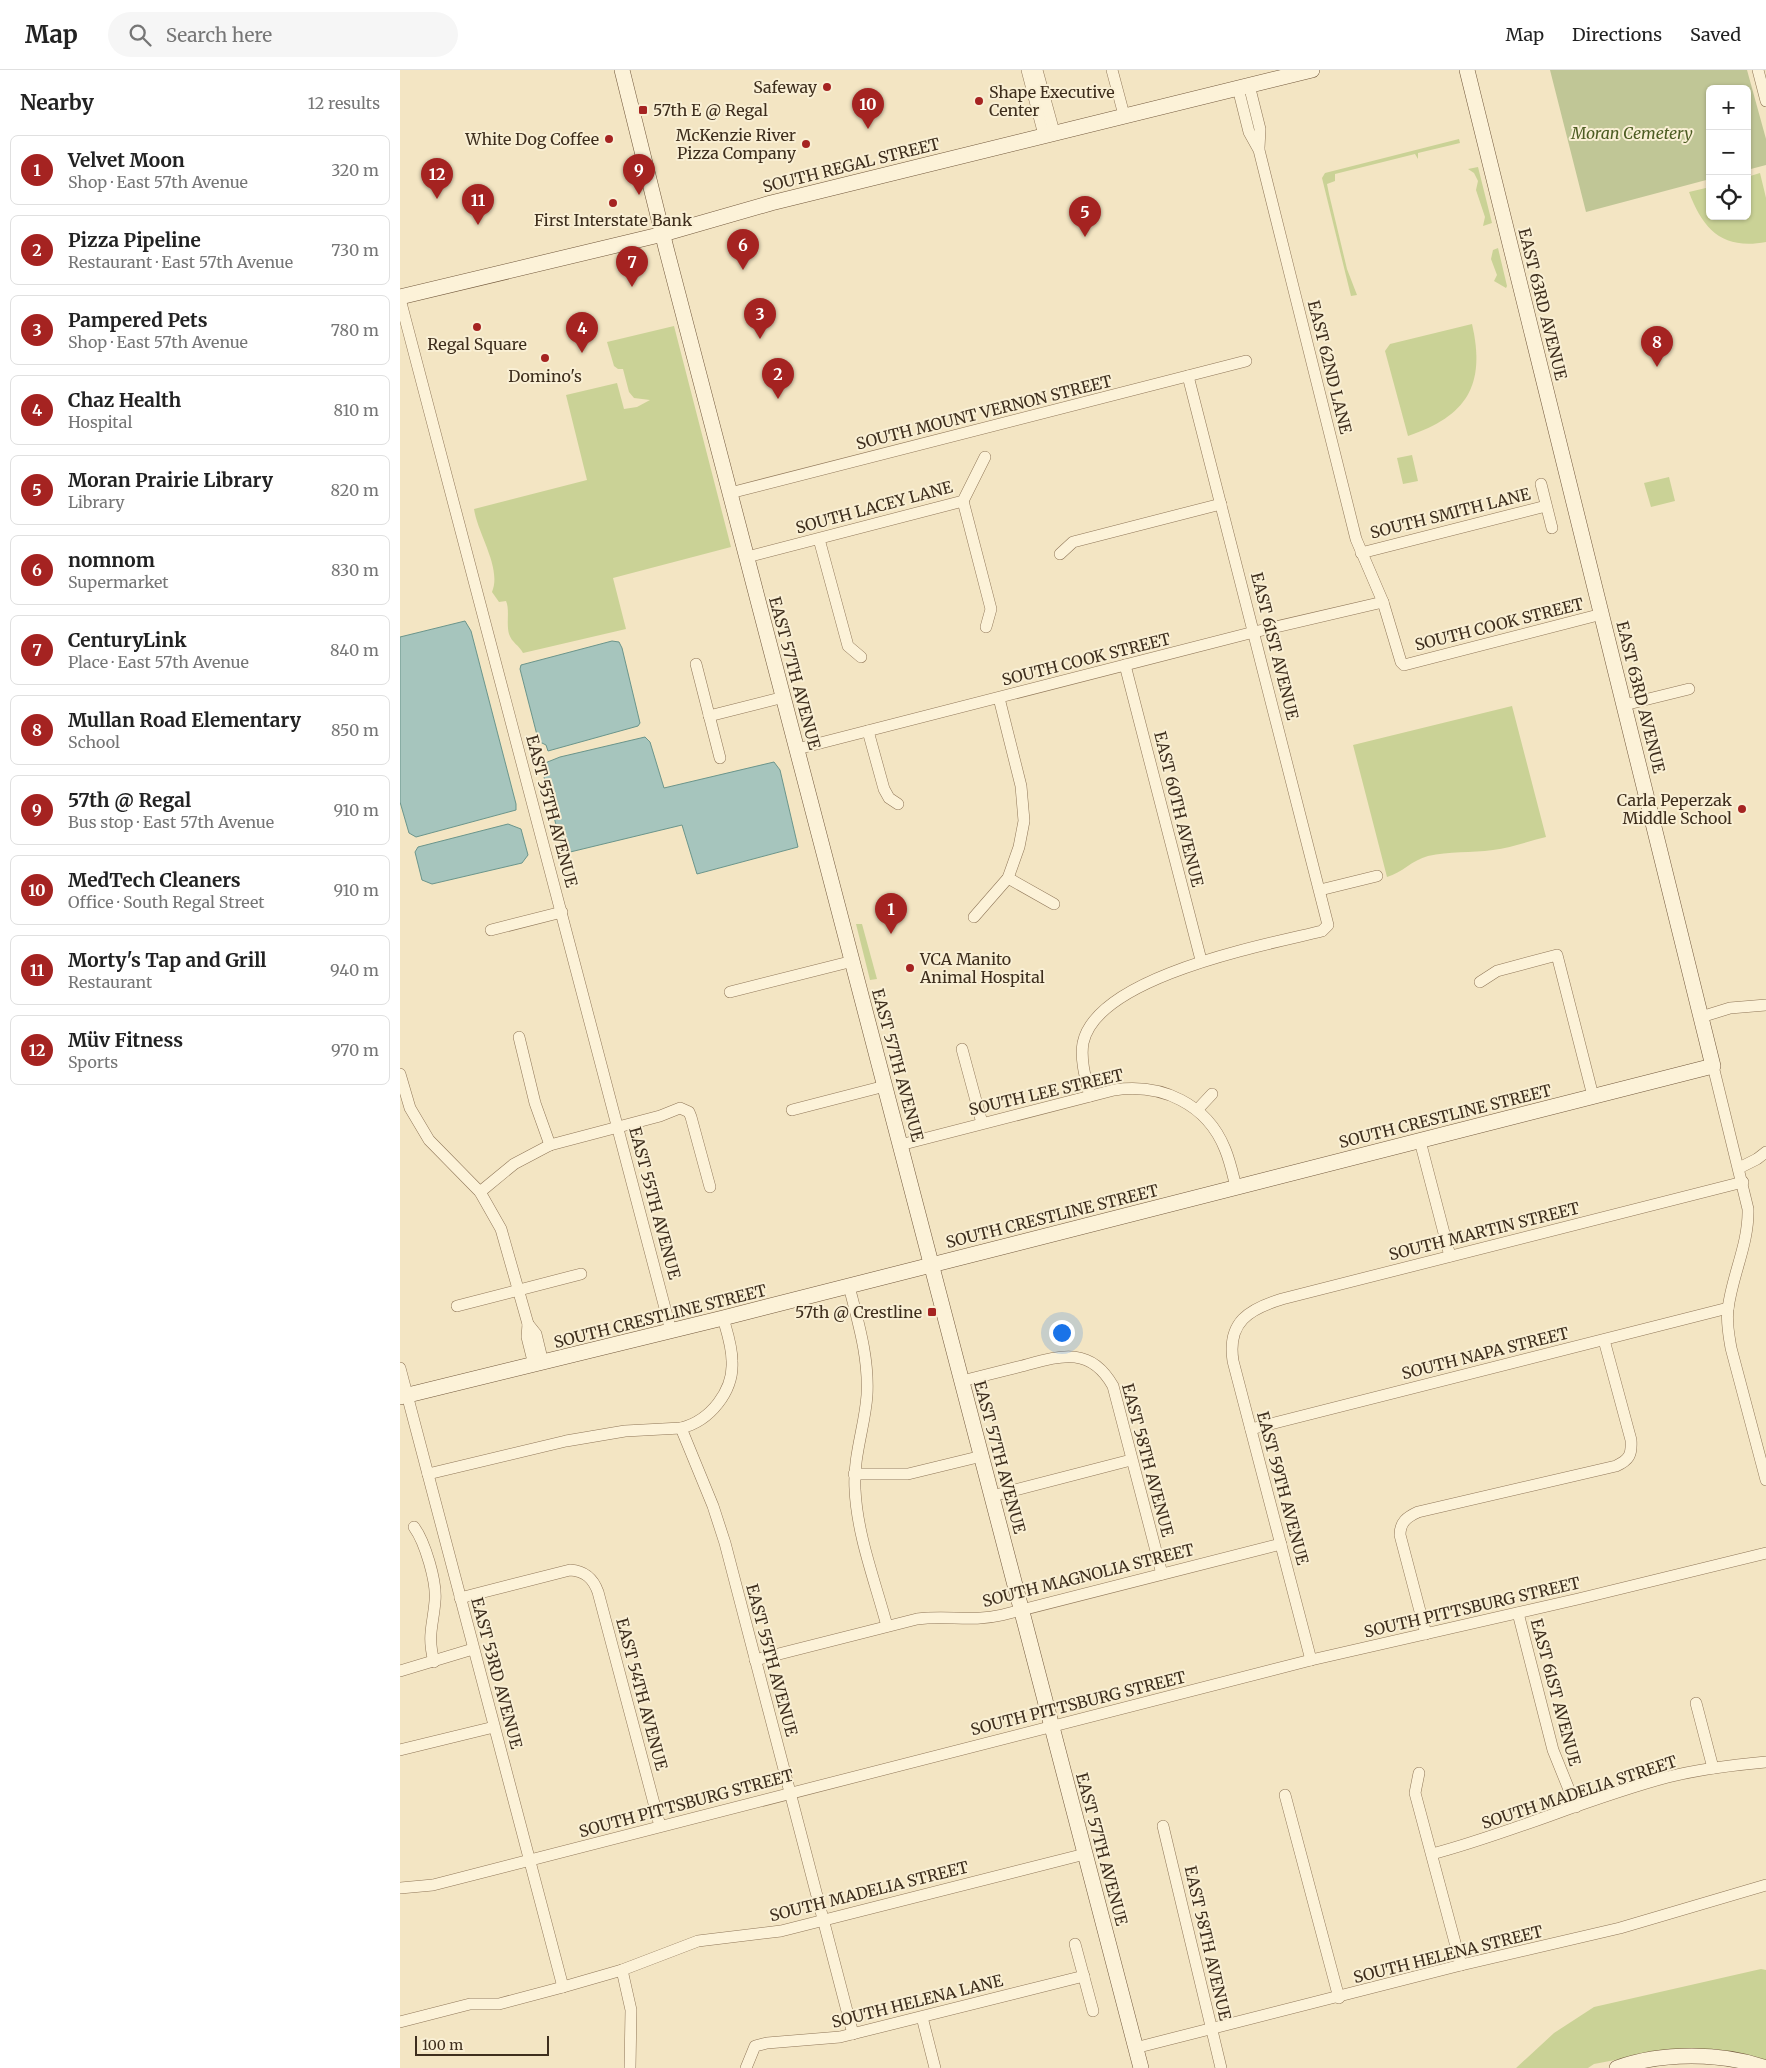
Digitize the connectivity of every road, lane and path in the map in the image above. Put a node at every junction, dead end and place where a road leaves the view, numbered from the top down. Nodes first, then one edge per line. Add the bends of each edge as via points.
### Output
1 (622, 70) edge
2 (1027, 70) edge
3 (1037, 70) edge
4 (1112, 70) edge
5 (1312, 70) edge
6 (1467, 70) edge
7 (1758, 70) edge
8 (1243, 86) junction
9 (1766, 101) edge
10 (1124, 116) junction
11 (1049, 134) junction
12 (1259, 150) junction
13 (662, 234) junction
14 (400, 298) edge
15 (1246, 361) dead end
16 (1188, 376) junction
17 (986, 457) dead end
18 (1541, 484) dead end
19 (730, 493) junction
20 (963, 501) junction
21 (1221, 504) junction
22 (1546, 506) junction
23 (1552, 528) dead end
24 (819, 539) junction
25 (1361, 552) junction
26 (1060, 554) dead end
27 (747, 557) junction
28 (1383, 602) junction
29 (1602, 614) junction
30 (986, 627) dead end
31 (1254, 632) junction
32 (861, 658) dead end
33 (696, 664) dead end
34 (1125, 665) junction
35 (1404, 666) joint
36 (1689, 689) dead end
37 (784, 697) junction
38 (999, 698) junction
39 (1624, 705) junction
40 (709, 716) junction
41 (868, 731) junction
42 (797, 749) junction
43 (720, 758) dead end
44 (898, 804) dead end
45 (1377, 876) dead end
46 (1008, 878) junction
47 (1320, 890) junction
48 (1054, 904) dead end
49 (562, 912) junction
50 (974, 917) dead end
51 (491, 930) dead end
52 (1201, 960) junction
53 (852, 961) junction
54 (1480, 982) dead end
55 (730, 992) dead end
56 (1766, 1005) edge
57 (1701, 1017) junction
58 (519, 1038) dead end
59 (962, 1049) dead end
60 (1713, 1066) junction
61 (400, 1074) edge
62 (885, 1086) junction
63 (1212, 1094) dead end
64 (1090, 1096) junction
65 (1592, 1096) junction
66 (792, 1110) dead end
67 (1198, 1110) junction
68 (982, 1124) junction
69 (618, 1127) junction
70 (1420, 1141) junction
71 (550, 1145) junction
72 (900, 1145) junction
73 (1766, 1152) edge
74 (1739, 1168) junction
75 (1743, 1182) junction
76 (710, 1187) dead end
77 (1236, 1187) junction
78 (480, 1192) junction
79 (1450, 1256) junction
80 (931, 1265) junction
81 (581, 1274) dead end
82 (849, 1286) junction
83 (520, 1290) junction
84 (457, 1306) dead end
85 (1728, 1308) junction
86 (723, 1318) junction
87 (1238, 1324) joint
88 (671, 1331) junction
89 (1604, 1340) junction
90 (539, 1364) junction
91 (400, 1368) edge
92 (962, 1381) junction
93 (404, 1396) edge
94 (681, 1428) junction
95 (1251, 1429) junction
96 (982, 1456) junction
97 (1132, 1460) junction
98 (428, 1474) junction
99 (854, 1474) junction
100 (1766, 1480) edge
101 (992, 1496) junction
102 (414, 1527) dead end
103 (1280, 1544) junction
104 (1766, 1553) edge
105 (1162, 1574) junction
106 (460, 1598) junction
107 (1022, 1610) junction
108 (1518, 1613) junction
109 (887, 1626) junction
110 (1426, 1634) junction
111 (474, 1652) junction
112 (755, 1660) junction
113 (1312, 1660) junction
114 (434, 1662) junction
115 (400, 1671) edge
116 (1696, 1703) dead end
117 (494, 1727) junction
118 (1052, 1727) junction
119 (400, 1750) edge
120 (1766, 1762) edge
121 (1713, 1768) junction
122 (1419, 1773) dead end
123 (791, 1792) junction
124 (1285, 1795) dead end
125 (1576, 1807) junction
126 (660, 1826) junction
127 (1163, 1826) dead end
128 (1085, 1854) junction
129 (1432, 1854) junction
130 (529, 1861) junction
131 (1766, 1885) edge
132 (400, 1888) edge
133 (824, 1920) junction
134 (1075, 1944) dead end
135 (1461, 1965) junction
136 (622, 1970) junction
137 (1084, 1976) junction
138 (563, 1987) junction
139 (1339, 1998) junction
140 (1093, 2010) dead end
141 (922, 2017) junction
142 (400, 2022) edge
143 (1211, 2030) junction
144 (853, 2034) junction
145 (1135, 2048) junction
146 (630, 2068) edge
147 (746, 2068) edge
148 (935, 2068) edge
149 (1141, 2068) edge
150 (1222, 2068) edge
151 (1617, 2068) edge
152 (1766, 2068) edge

1 - 13 street, EAST 57TH AVENUE
2 - 11 street
3 - 11 street
4 - 10 street
5 - 8 street, SOUTH REGAL STREET
6 - 29 street, EAST 63RD AVENUE
7 - 9 street
8 - 10 street, SOUTH REGAL STREET
8 - 12 street, EAST 62ND LANE via 1249,132
8 - 12 street, EAST 62ND LANE via 1260,129
10 - 11 street, SOUTH REGAL STREET
11 - 13 street, SOUTH REGAL STREET via 771,203
12 - 25 street, EAST 62ND LANE
13 - 14 street, SOUTH REGAL STREET
13 - 19 street, EAST 57TH AVENUE
14 - 49 street, EAST 55TH AVENUE
15 - 16 street, SOUTH MOUNT VERNON STREET
16 - 19 street, SOUTH MOUNT VERNON STREET
16 - 21 street, EAST 61ST AVENUE
17 - 20 street, SOUTH LACEY LANE
18 - 22 street
19 - 27 street, EAST 57TH AVENUE
20 - 24 street, SOUTH LACEY LANE
20 - 30 street via 991,609
21 - 26 street via 1072,542
21 - 31 street, EAST 61ST AVENUE
22 - 23 street
22 - 25 street, SOUTH SMITH LANE
24 - 27 street, SOUTH LACEY LANE
24 - 32 street via 848,646
25 - 28 street, EAST 62ND LANE
27 - 37 street, EAST 57TH AVENUE
28 - 31 street, SOUTH COOK STREET
28 - 35 street, EAST 62ND LANE via 1396,654
29 - 35 street, SOUTH COOK STREET
29 - 39 street, EAST 63RD AVENUE
31 - 34 street, SOUTH COOK STREET
31 - 47 street, EAST 61ST AVENUE
33 - 40 street
34 - 38 street, SOUTH COOK STREET
34 - 52 street, EAST 60TH AVENUE
36 - 39 street
37 - 40 street
37 - 42 street, EAST 57TH AVENUE
38 - 41 street, SOUTH COOK STREET
38 - 46 street via 1024,805 1019,847
39 - 57 street, EAST 63RD AVENUE
40 - 43 street
41 - 42 street, SOUTH COOK STREET
41 - 44 street via 884,790
42 - 53 street, EAST 57TH AVENUE
45 - 47 street
46 - 48 street
46 - 50 street
47 - 52 street, EAST 61ST AVENUE via 1328,925 1322,931
49 - 51 street
49 - 69 street, EAST 55TH AVENUE
52 - 64 street via 1119,999 1106,1007 1091,1024 1083,1043
53 - 55 street
53 - 62 street, EAST 57TH AVENUE
54 - 65 street via 1497,971 1557,956
56 - 57 street via 1730,1008
57 - 60 street, EAST 63RD AVENUE
58 - 71 street
59 - 68 street
60 - 65 street, SOUTH CRESTLINE STREET
60 - 74 street, EAST 63RD AVENUE
61 - 78 street via 410,1108 429,1140
62 - 66 street
62 - 72 street, EAST 57TH AVENUE
63 - 67 street
64 - 67 street, SOUTH LEE STREET via 1124,1089 1145,1089 1168,1094
64 - 68 street, SOUTH LEE STREET
65 - 70 street, SOUTH CRESTLINE STREET
67 - 77 street, SOUTH LEE STREET via 1219,1136
68 - 72 street, SOUTH LEE STREET
69 - 71 street
69 - 76 street via 674,1109 685,1109 691,1117
69 - 88 street, EAST 55TH AVENUE
70 - 77 street, SOUTH CRESTLINE STREET
70 - 79 street
71 - 78 street via 514,1164
72 - 80 street, EAST 57TH AVENUE
73 - 74 street
74 - 75 street, EAST 63RD AVENUE
75 - 79 street, SOUTH MARTIN STREET
75 - 85 street, EAST 63RD AVENUE via 1748,1209 1747,1231
77 - 80 street, SOUTH CRESTLINE STREET
78 - 83 street via 501,1229
79 - 87 street, SOUTH MARTIN STREET via 1261,1306
80 - 82 street, SOUTH CRESTLINE STREET
80 - 92 street, EAST 57TH AVENUE
81 - 83 street
82 - 86 street, SOUTH CRESTLINE STREET
82 - 99 street via 862,1335 867,1382
83 - 84 street
83 - 90 street via 528,1324 527,1337
85 - 89 street, SOUTH NAPA STREET
85 - 100 street, EAST 63RD AVENUE via 1731,1348
86 - 88 street, SOUTH CRESTLINE STREET
86 - 94 street via 731,1351 729,1383 710,1412
87 - 95 street, EAST 59TH AVENUE via 1231,1351
88 - 90 street, SOUTH CRESTLINE STREET
89 - 95 street, SOUTH NAPA STREET
89 - 110 street via 1631,1440 1630,1457 1616,1466 1418,1512 1403,1522 1400,1535
90 - 93 street, SOUTH CRESTLINE STREET
91 - 93 street, EAST 53RD AVENUE
92 - 96 street, EAST 57TH AVENUE
92 - 97 street, EAST 58TH AVENUE via 1058,1356 1072,1356 1090,1362 1113,1386
93 - 98 street, EAST 53RD AVENUE
94 - 98 street via 625,1431 566,1441
94 - 112 street, EAST 55TH AVENUE via 721,1530
95 - 103 street, EAST 59TH AVENUE
96 - 99 street via 908,1474
96 - 101 street, EAST 57TH AVENUE
97 - 101 street
97 - 105 street, EAST 58TH AVENUE
98 - 106 street, EAST 53RD AVENUE
99 - 109 street via 861,1527
101 - 107 street, EAST 57TH AVENUE
102 - 114 street via 423,1542 435,1590 429,1637
103 - 105 street, SOUTH MAGNOLIA STREET
103 - 113 street, EAST 59TH AVENUE
104 - 108 street, SOUTH PITTSBURG STREET
105 - 107 street, SOUTH MAGNOLIA STREET
106 - 111 street, EAST 53RD AVENUE
106 - 126 street, EAST 54TH AVENUE via 561,1572 575,1571 593,1580
107 - 109 street, SOUTH MAGNOLIA STREET via 989,1618 926,1618
107 - 118 street, EAST 57TH AVENUE
108 - 110 street, SOUTH PITTSBURG STREET
108 - 125 street, EAST 61ST AVENUE via 1553,1750
109 - 112 street, SOUTH MAGNOLIA STREET
110 - 113 street, SOUTH PITTSBURG STREET
111 - 114 street
111 - 117 street, EAST 53RD AVENUE
112 - 123 street, EAST 55TH AVENUE
113 - 118 street, SOUTH PITTSBURG STREET
114 - 115 street
116 - 121 street
117 - 119 street
117 - 130 street, EAST 53RD AVENUE
118 - 123 street, SOUTH PITTSBURG STREET
118 - 128 street, EAST 57TH AVENUE
120 - 121 street, SOUTH MADELIA STREET
121 - 125 street, SOUTH MADELIA STREET via 1659,1780
122 - 129 street via 1416,1793
123 - 126 street, SOUTH PITTSBURG STREET
123 - 133 street, EAST 55TH AVENUE
124 - 139 street
125 - 129 street, SOUTH MADELIA STREET via 1481,1841
126 - 130 street, SOUTH PITTSBURG STREET
127 - 143 street, EAST 58TH AVENUE
128 - 133 street, SOUTH MADELIA STREET
128 - 145 street, EAST 57TH AVENUE
129 - 135 street
130 - 132 street, SOUTH PITTSBURG STREET via 433,1885
130 - 138 street, EAST 53RD AVENUE
131 - 135 street, SOUTH HELENA STREET via 1627,1926
133 - 136 street, SOUTH MADELIA STREET via 774,1932 698,1941
133 - 144 street, EAST 55TH AVENUE
134 - 137 street
135 - 139 street, SOUTH HELENA STREET
136 - 138 street, SOUTH MADELIA STREET
136 - 146 street via 631,2010
137 - 140 street
137 - 141 street, SOUTH HELENA LANE
138 - 142 street, SOUTH MADELIA STREET via 499,2004 470,2004
139 - 143 street, SOUTH HELENA STREET
141 - 144 street, SOUTH HELENA LANE
141 - 148 street
143 - 145 street, SOUTH HELENA STREET
143 - 150 street, EAST 58TH AVENUE
144 - 147 street, SOUTH HELENA LANE via 755,2046
145 - 149 street, EAST 57TH AVENUE
151 - 152 street via 1682,2057 1730,2059

